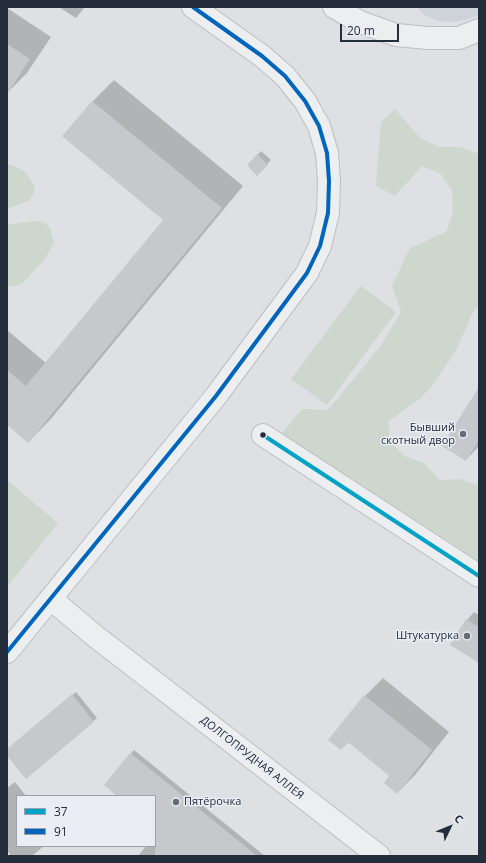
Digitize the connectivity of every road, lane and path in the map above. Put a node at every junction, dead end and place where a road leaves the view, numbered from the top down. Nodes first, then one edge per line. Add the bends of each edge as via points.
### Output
1 (193, 7) edge
2 (334, 7) edge
3 (479, 30) edge
4 (263, 435) dead end
5 (479, 576) edge
6 (51, 599) junction
7 (7, 652) edge
8 (379, 856) edge

1 - 6 street via 262,56 285,76 305,101 319,126 327,153 328,213 320,246 307,273 216,396
2 - 3 street via 360,22 396,35 459,38
4 - 5 street
6 - 7 street
6 - 8 street, ДОЛГОПРУДНАЯ АЛЛЕЯ

